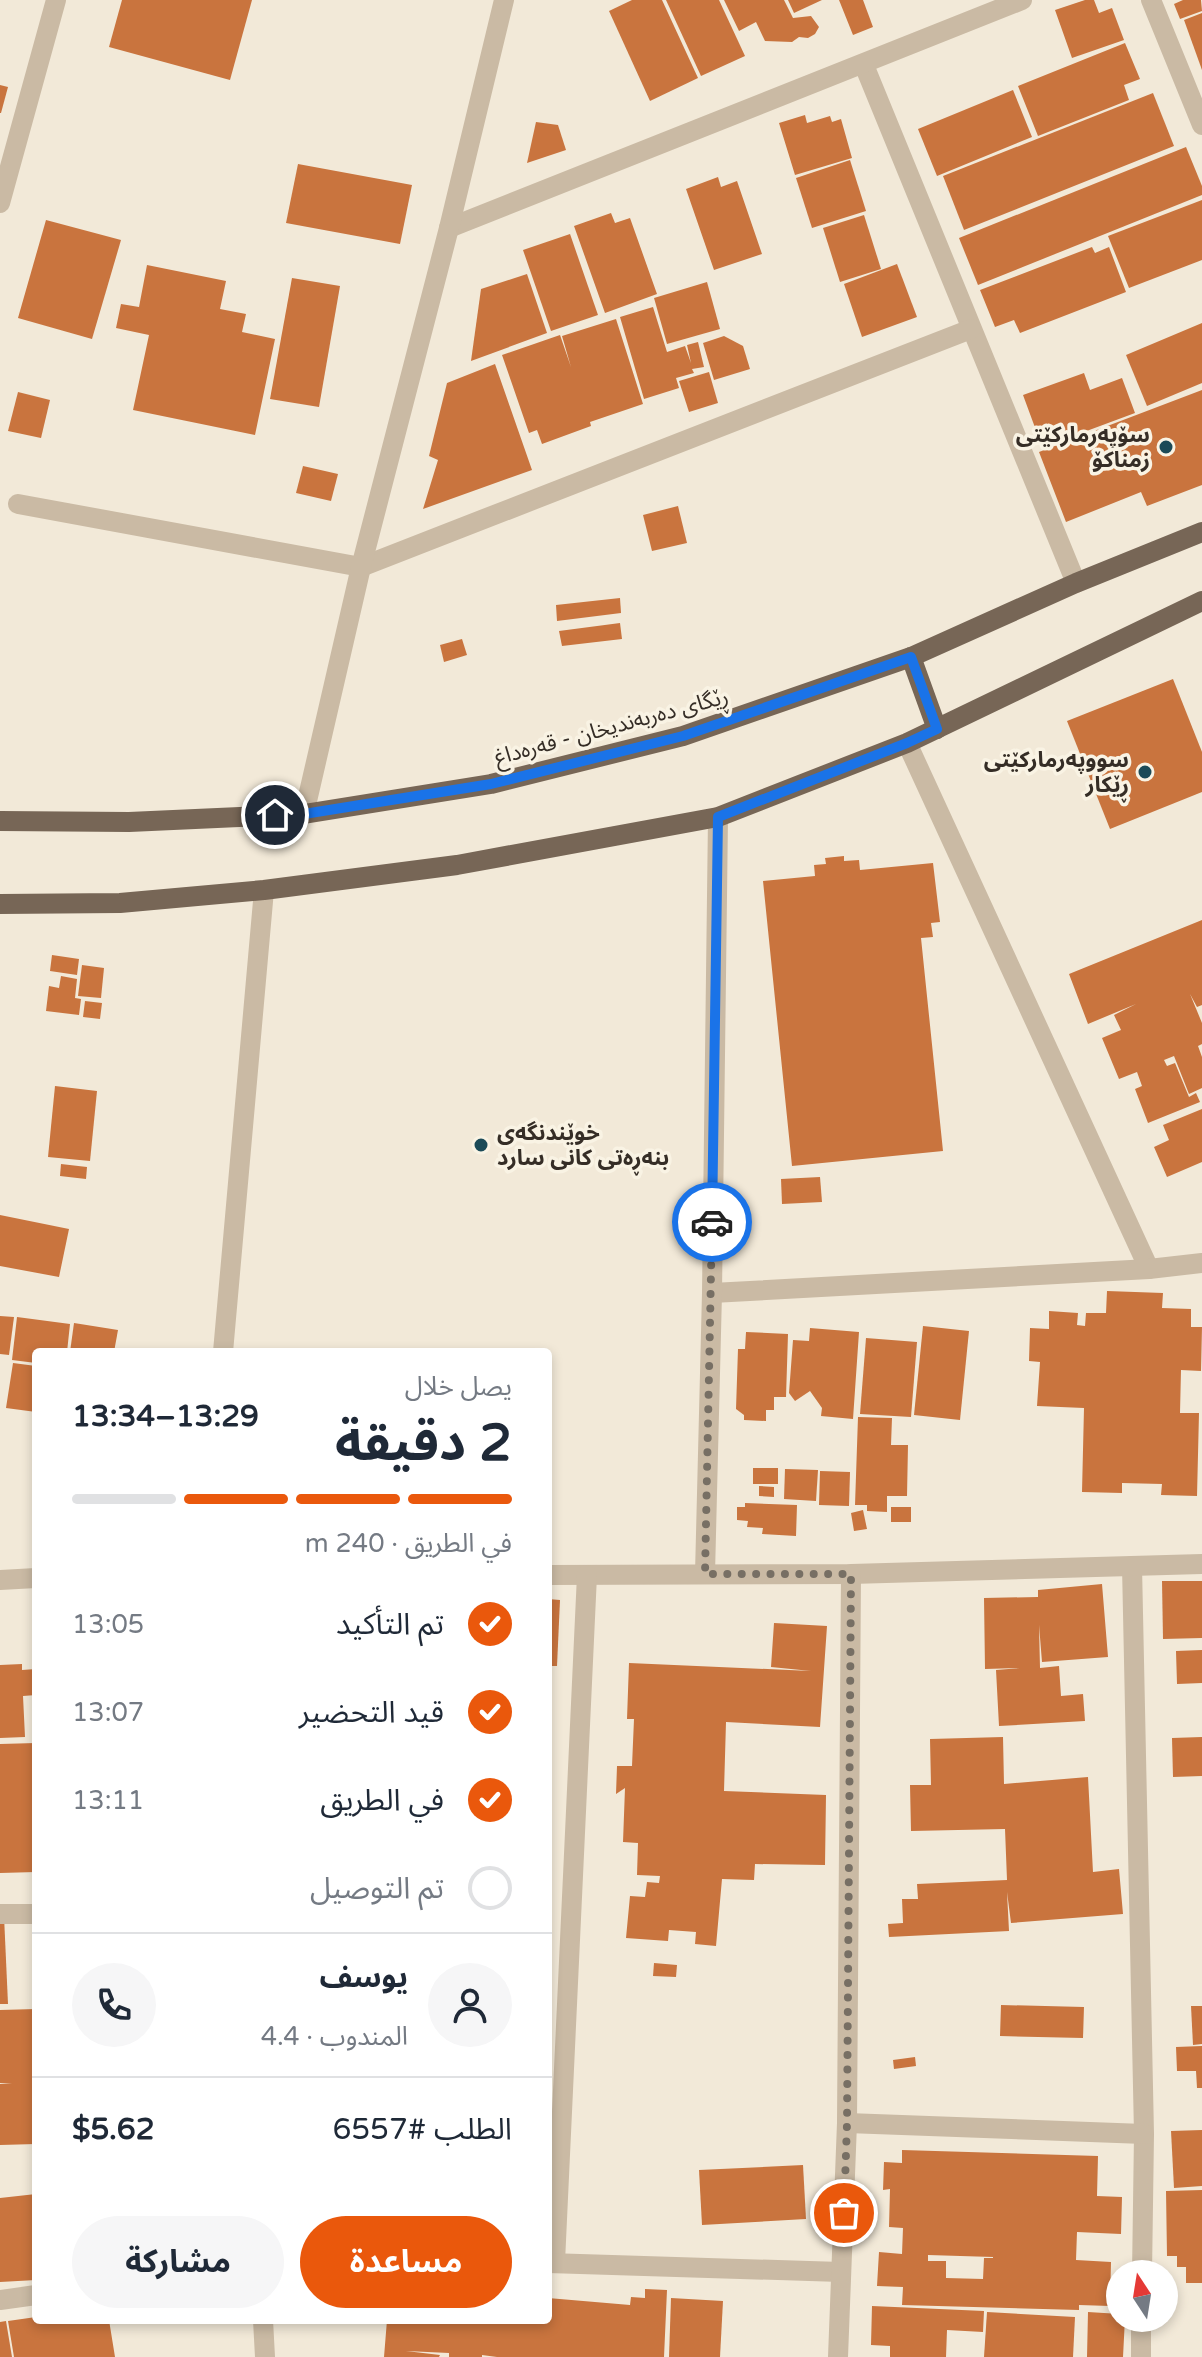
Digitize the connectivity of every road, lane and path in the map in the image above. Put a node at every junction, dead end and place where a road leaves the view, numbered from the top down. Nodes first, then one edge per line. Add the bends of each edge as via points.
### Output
1 (56, 0) edge
2 (504, 0) edge
3 (1022, 0) edge
4 (1151, 0) edge
5 (864, 65) junction
6 (1202, 125) edge
7 (0, 203) edge
8 (449, 228) junction
9 (971, 329) junction
10 (18, 504) dead end
11 (1202, 532) edge
12 (361, 567) junction
13 (1076, 583) junction
14 (1202, 601) edge
15 (911, 657) junction
16 (937, 729) junction
17 (907, 743) junction
18 (304, 814) junction
19 (718, 817) junction
20 (0, 821) edge
21 (264, 890) junction
22 (0, 904) edge
23 (1202, 1263) edge
24 (1149, 1269) junction
25 (712, 1293) junction
26 (223, 1348) edge
27 (1202, 1564) edge
28 (1132, 1566) junction
29 (705, 1574) junction
30 (851, 1574) junction
31 (552, 1575) edge
32 (587, 1575) junction
33 (32, 1578) edge
34 (0, 1580) edge
35 (0, 1914) edge
36 (32, 1914) edge
37 (847, 2123) junction
38 (1144, 2134) junction
39 (552, 2243) edge
40 (1142, 2260) edge
41 (552, 2262) edge
42 (841, 2272) junction
43 (32, 2296) edge
44 (0, 2300) edge
45 (263, 2324) edge
46 (1141, 2332) edge
47 (265, 2357) edge
48 (838, 2357) edge
49 (1141, 2357) edge

1 - 7 street
2 - 8 street
3 - 5 street
4 - 6 street
5 - 8 street
5 - 9 street
8 - 12 street
9 - 12 street
9 - 13 street
10 - 12 street
11 - 13 main road, ڕێگای دەربەندیخان - قەرەداغ
12 - 18 street
13 - 15 main road, ڕێگای دەربەندیخان - قەرەداغ
14 - 16 main road
15 - 16 main road
15 - 18 main road, ڕێگای دەربەندیخان - قەرەداغ via 683,736 491,784
16 - 17 main road
17 - 19 main road
17 - 24 street
18 - 20 main road, ڕێگای دەربەندیخان - قەرەداغ
19 - 21 main road via 457,865
19 - 25 street
21 - 22 main road via 120,903
21 - 26 street
23 - 24 street
24 - 25 street
25 - 29 street
27 - 28 street
28 - 30 street
28 - 38 street
29 - 30 street
29 - 32 street
30 - 37 street
31 - 32 street
32 - 39 street
33 - 34 street
35 - 36 street
37 - 38 street
37 - 42 street
38 - 40 street
41 - 42 street
42 - 48 street
43 - 44 street
45 - 47 street
46 - 49 street

